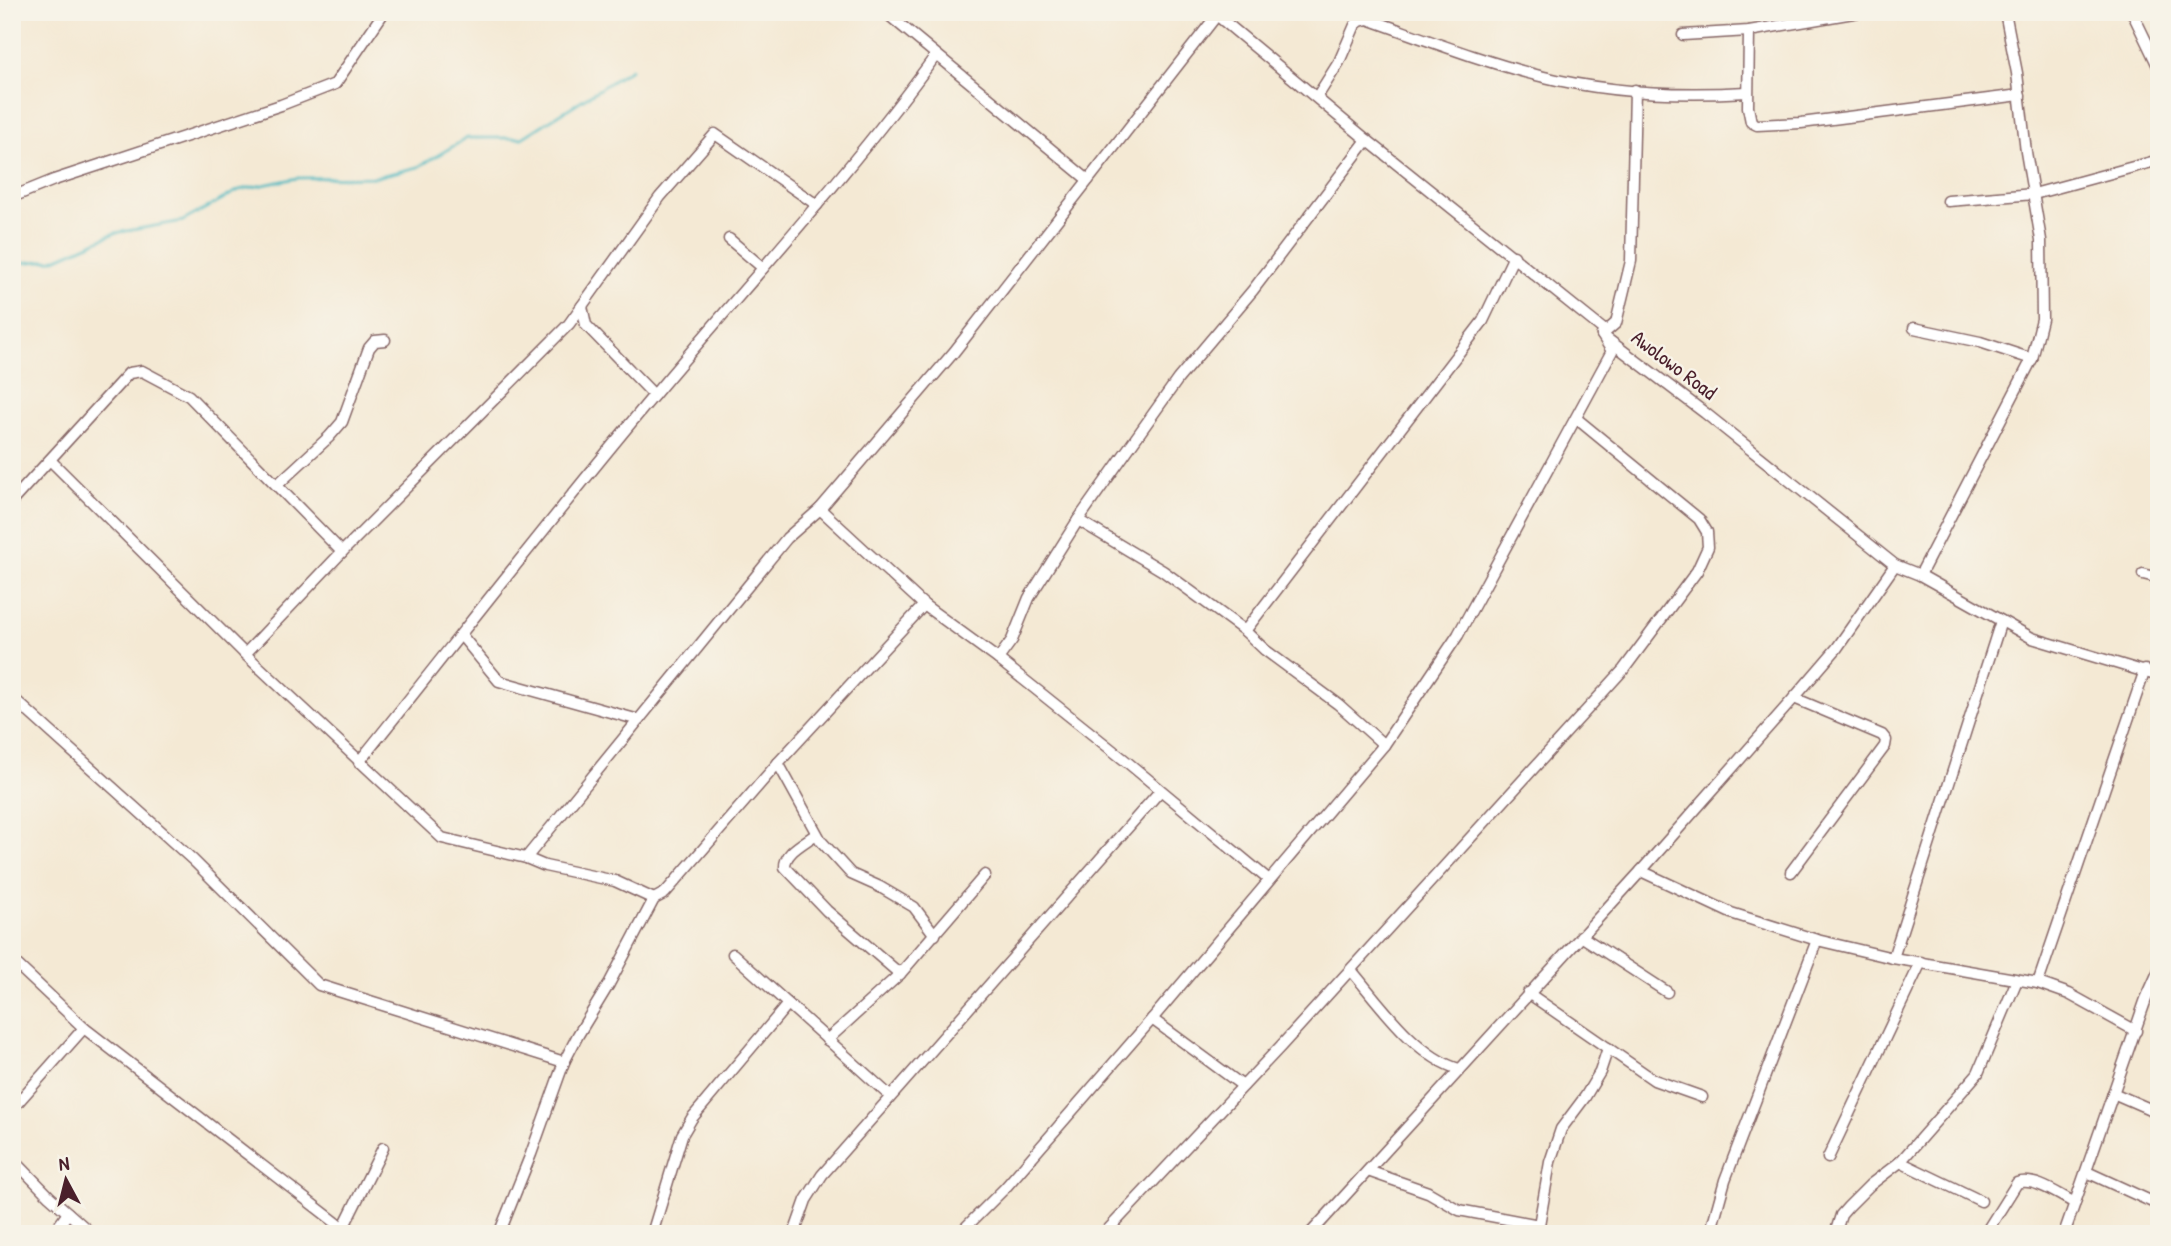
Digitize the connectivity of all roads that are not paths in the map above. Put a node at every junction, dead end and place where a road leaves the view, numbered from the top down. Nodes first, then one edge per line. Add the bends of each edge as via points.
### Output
1 (384, 12) edge
2 (885, 12) edge
3 (1858, 12) edge
4 (2005, 12) edge
5 (2132, 12) edge
6 (1215, 14) edge
7 (1826, 15) edge
8 (1749, 32) junction
9 (1683, 35) dead end
10 (936, 55) junction
11 (2159, 68) edge
12 (1635, 90) junction
13 (1748, 92) junction
14 (2020, 95) junction
15 (1317, 97) junction
16 (1367, 140) junction
17 (2159, 160) edge
18 (1088, 180) junction
19 (2034, 194) junction
20 (12, 197) edge
21 (1948, 201) dead end
22 (817, 205) junction
23 (729, 239) dead end
24 (1514, 256) junction
25 (763, 268) junction
26 (582, 306) junction
27 (569, 324) junction
28 (586, 325) junction
29 (1913, 328) dead end
30 (1602, 335) junction
31 (385, 340) dead end
32 (2032, 359) junction
33 (654, 396) junction
34 (1577, 419) junction
35 (50, 460) junction
36 (277, 485) junction
37 (12, 500) edge
38 (820, 509) junction
39 (1078, 520) junction
40 (342, 552) junction
41 (1895, 565) junction
42 (2143, 574) dead end
43 (1920, 575) junction
44 (2159, 578) edge
45 (924, 605) junction
46 (2001, 621) junction
47 (1245, 631) junction
48 (461, 635) junction
49 (245, 654) junction
50 (998, 659) junction
51 (2145, 670) junction
52 (2159, 676) edge
53 (12, 697) edge
54 (1794, 698) junction
55 (639, 720) junction
56 (1384, 745) junction
57 (359, 762) junction
58 (778, 763) junction
59 (1160, 791) junction
60 (816, 835) junction
61 (526, 858) junction
62 (1642, 871) junction
63 (1791, 872) dead end
64 (985, 875) dead end
65 (1269, 880) junction
66 (654, 900) junction
67 (935, 935) junction
68 (1581, 936) junction
69 (1817, 940) junction
70 (733, 954) dead end
71 (1893, 958) junction
72 (12, 960) edge
73 (1921, 962) junction
74 (1351, 970) junction
75 (2159, 970) edge
76 (900, 974) junction
77 (2017, 981) junction
78 (2038, 983) junction
79 (1667, 992) dead end
80 (1528, 993) junction
81 (2146, 999) junction
82 (788, 1004) junction
83 (2159, 1005) edge
84 (1152, 1019) junction
85 (84, 1028) junction
86 (2136, 1031) junction
87 (827, 1040) junction
88 (1608, 1048) junction
89 (564, 1062) junction
90 (1446, 1066) junction
91 (1459, 1069) junction
92 (1243, 1086) junction
93 (1441, 1089) junction
94 (2113, 1093) junction
95 (890, 1096) junction
96 (1702, 1097) dead end
97 (12, 1109) edge
98 (2159, 1114) edge
99 (383, 1148) dead end
100 (12, 1158) edge
101 (1828, 1158) dead end
102 (1900, 1162) junction
103 (1368, 1171) junction
104 (2087, 1172) junction
105 (1981, 1201) dead end
106 (2076, 1203) junction
107 (2159, 1205) edge
108 (68, 1213) junction
109 (344, 1231) edge
110 (53, 1234) edge
111 (92, 1234) edge
112 (372, 1234) edge
113 (499, 1234) edge
114 (652, 1234) edge
115 (794, 1234) edge
116 (959, 1234) edge
117 (1104, 1234) edge
118 (1310, 1234) edge
119 (1710, 1234) edge
120 (1835, 1234) edge
121 (1985, 1234) edge
122 (2064, 1234) edge

1 - 20 street via 335,85
2 - 10 street
3 - 7 street
4 - 14 street
5 - 11 street
6 - 15 street, Awolowo Road
6 - 18 street
7 - 8 street
8 - 9 street
8 - 13 street
10 - 18 street
10 - 22 street
12 - 13 street
12 - 15 street via 1542,76 1368,19 1355,25
12 - 30 street via 1631,261 1616,323
13 - 14 street via 1749,115 1757,125
14 - 19 street
15 - 16 street, Awolowo Road
16 - 24 street, Awolowo Road
16 - 39 street via 1253,290 1178,379
17 - 19 street
18 - 38 street via 954,352
19 - 21 street
19 - 32 street via 2043,294
22 - 25 street
22 - 26 street via 715,134 660,197
23 - 25 street
24 - 30 street, Awolowo Road via 1605,331
24 - 47 street via 1483,321
25 - 33 street
26 - 27 street
26 - 28 street
27 - 28 street
27 - 40 street
28 - 33 street
29 - 32 street
30 - 34 street via 1612,351
30 - 41 street, Awolowo Road
31 - 36 street via 375,341 369,348 342,422
32 - 43 street
33 - 48 street
34 - 56 street via 1458,635
34 - 74 street via 1699,519 1707,532 1708,547 1697,571 1624,669
35 - 36 street via 129,373 142,371 189,396
35 - 37 street
35 - 49 street
36 - 40 street
38 - 45 street
38 - 55 street via 787,538
39 - 47 street via 1163,571
39 - 50 street via 1029,598 1012,640
40 - 49 street
41 - 43 street, Awolowo Road
41 - 54 street via 1837,648
42 - 44 street
43 - 46 street, Awolowo Road
45 - 50 street
45 - 58 street
46 - 51 street, Awolowo Road via 2050,644
46 - 71 street
47 - 56 street
48 - 55 street via 499,681
48 - 57 street
49 - 57 street
50 - 59 street
51 - 52 street, Awolowo Road
51 - 78 street
53 - 89 street via 193,860 319,985
54 - 62 street
54 - 63 street via 1886,740
55 - 61 street
56 - 65 street
57 - 61 street via 442,838
58 - 60 street
58 - 66 street
59 - 65 street
59 - 95 street
60 - 67 street via 851,873 914,908
60 - 76 street via 789,855 785,867
61 - 66 street via 615,881
62 - 68 street
62 - 69 street via 1731,913
64 - 67 street
65 - 84 street
66 - 89 street
67 - 76 street
68 - 79 street
68 - 80 street
69 - 71 street
69 - 119 street via 1725,1180
70 - 82 street
71 - 73 street
72 - 85 street
73 - 77 street
73 - 101 street
74 - 90 street via 1413,1040
74 - 92 street
75 - 81 street
76 - 87 street
77 - 78 street
77 - 102 street via 1978,1073
78 - 86 street via 2069,994
80 - 88 street
80 - 91 street
81 - 83 street
81 - 86 street
82 - 87 street
82 - 114 street via 692,1118 682,1135
84 - 92 street
84 - 116 street via 1005,1188
85 - 97 street
85 - 109 street
86 - 94 street
87 - 95 street
88 - 96 street via 1654,1080
88 - 103 street via 1600,1072 1561,1129 1539,1225 1460,1210 1428,1192
89 - 113 street
90 - 91 street
90 - 93 street
91 - 93 street
92 - 117 street
93 - 103 street
94 - 98 street
94 - 104 street
95 - 115 street via 822,1174 806,1200
99 - 109 street
100 - 108 street
102 - 105 street
102 - 120 street via 1848,1207
103 - 118 street
104 - 106 street
104 - 107 street
106 - 121 street via 2034,1183 2017,1183
106 - 122 street
108 - 110 street
108 - 111 street
109 - 112 street

